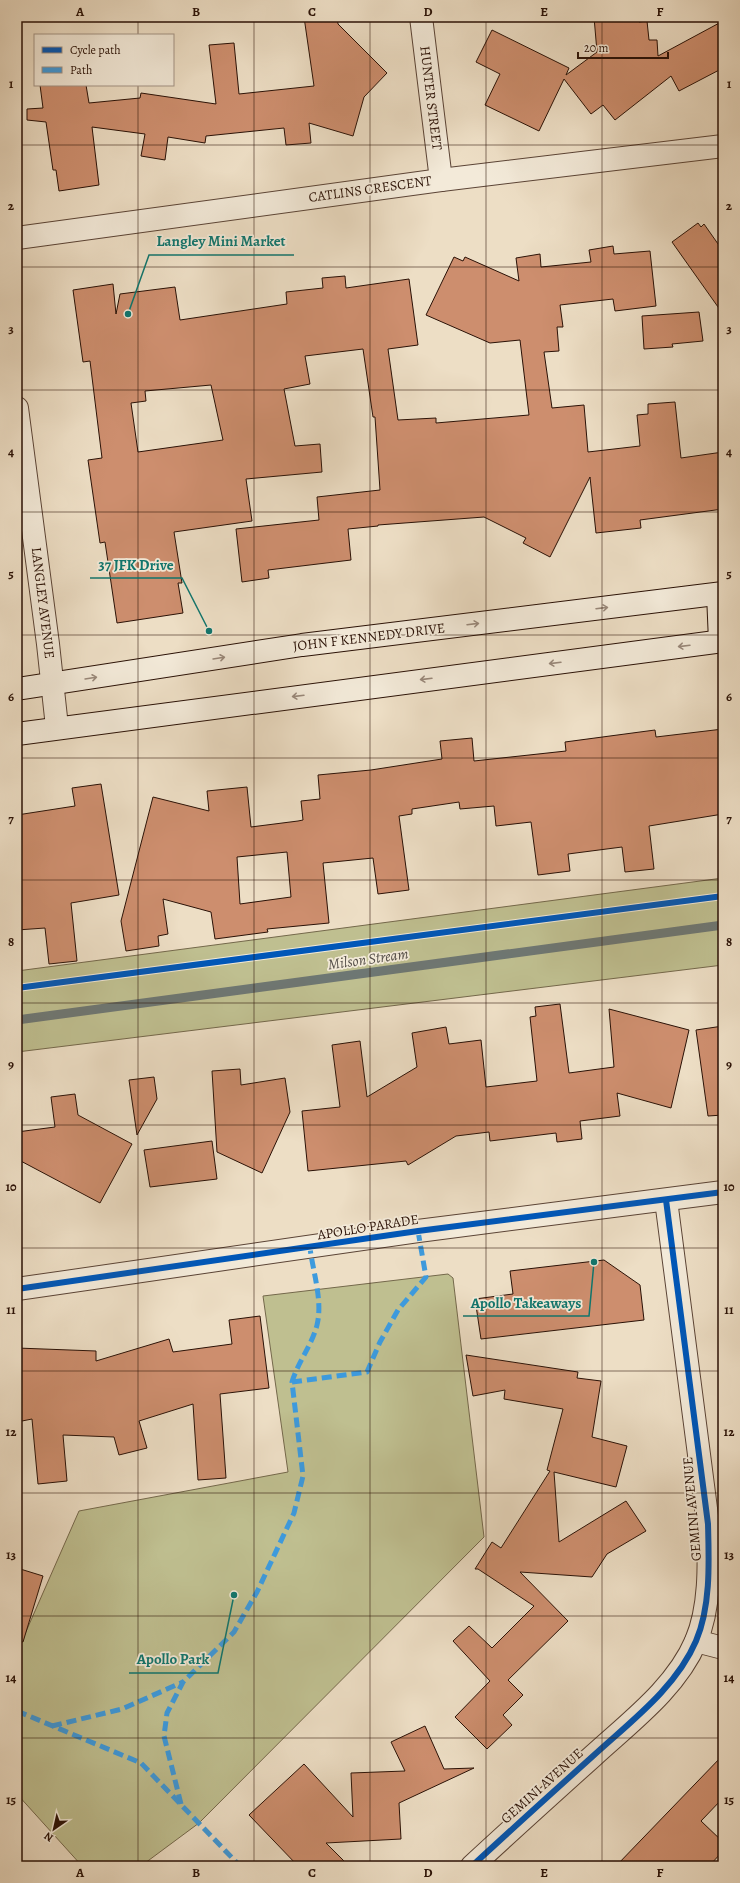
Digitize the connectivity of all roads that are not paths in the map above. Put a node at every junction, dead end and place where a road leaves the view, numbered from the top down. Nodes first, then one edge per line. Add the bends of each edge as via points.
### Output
1 (421, 17) edge
2 (723, 146) edge
3 (441, 180) junction
4 (17, 238) edge
5 (17, 408) edge
6 (720, 594) edge
7 (722, 641) edge
8 (52, 684) junction
9 (17, 689) edge
10 (57, 727) junction
11 (17, 734) edge
12 (723, 1192) edge
13 (666, 1200) junction
14 (17, 1289) edge
15 (696, 1641) junction
16 (723, 1648) edge
17 (472, 1866) edge

1 - 3 street, HUNTER STREET
2 - 3 street, CATLINS CRESCENT
3 - 4 street, CATLINS CRESCENT
5 - 8 street, LANGLEY AVENUE
6 - 7 street
8 -> 6 street, JOHN F KENNEDY DRIVE via 302,645
7 -> 10 street
8 - 9 street, JOHN F KENNEDY DRIVE
8 - 10 street, LANGLEY AVENUE
10 - 11 street
12 - 13 street, APOLLO PARADE
13 - 14 street, APOLLO PARADE via 418,1231
13 - 15 street, GEMINI AVENUE via 708,1524 709,1576
15 - 16 street
15 - 17 street, GEMINI AVENUE via 676,1675 648,1706

